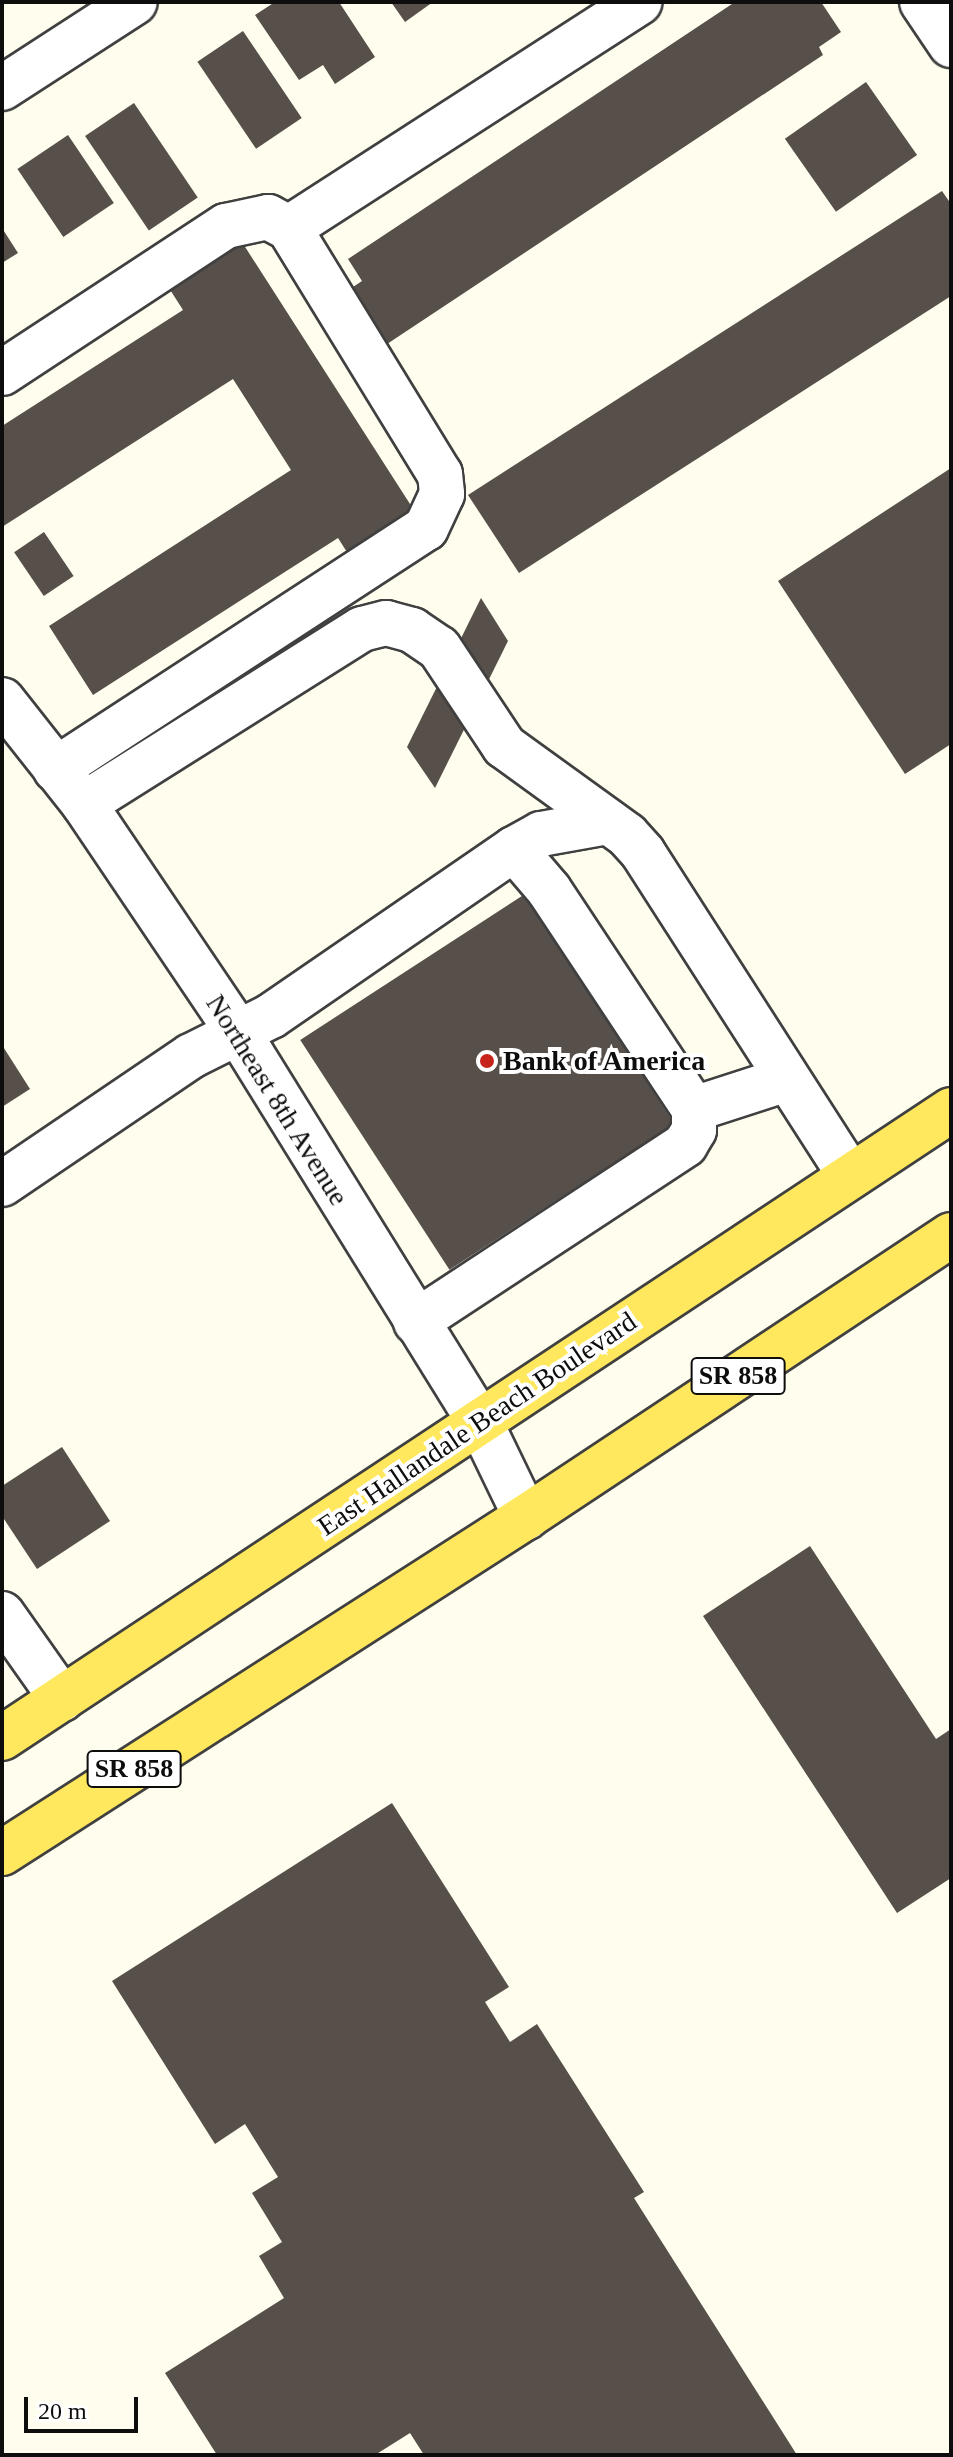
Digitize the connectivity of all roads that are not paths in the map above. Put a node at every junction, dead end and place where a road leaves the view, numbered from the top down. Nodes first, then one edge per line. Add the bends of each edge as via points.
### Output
1 (135, 2) edge
2 (640, 2) edge
3 (922, 2) edge
4 (951, 45) edge
5 (2, 88) edge
6 (289, 228) junction
7 (2, 373) edge
8 (2, 700) edge
9 (56, 769) junction
10 (84, 804) junction
11 (608, 822) junction
12 (514, 849) junction
13 (238, 1032) junction
14 (784, 1080) junction
15 (694, 1109) junction
16 (951, 1110) edge
17 (850, 1176) junction
18 (2, 1184) edge
19 (951, 1235) edge
20 (416, 1322) junction
21 (480, 1422) junction
22 (526, 1517) junction
23 (2, 1614) edge
24 (62, 1699) junction
25 (2, 1738) edge
26 (2, 1853) edge

1 - 5 street
2 - 6 street
3 - 4 street
6 - 7 street via 268,217 226,226
6 - 9 street via 440,474 436,515 426,528
8 - 9 street, Northeast 8th Avenue
9 - 10 street, Northeast 8th Avenue
10 - 11 street via 362,629 386,623 412,630 439,648 504,746
10 - 13 street, Northeast 8th Avenue
11 - 12 street via 541,834
11 - 14 street via 643,853 771,1050
12 - 13 street via 307,993
12 - 15 street via 549,890
13 - 18 street via 191,1056
13 - 20 street, Northeast 8th Avenue
14 - 15 street
14 - 17 street
15 - 20 street via 694,1130 685,1145
16 - 17 main road, East Hallandale Beach Boulevard
17 - 21 main road, East Hallandale Beach Boulevard
19 - 22 main road, SR 858
20 - 21 street, Northeast 8th Avenue
21 - 22 street, Northeast 8th Avenue
21 - 24 main road, East Hallandale Beach Boulevard
22 - 26 main road, SR 858
23 - 24 street
24 - 25 main road, East Hallandale Beach Boulevard

